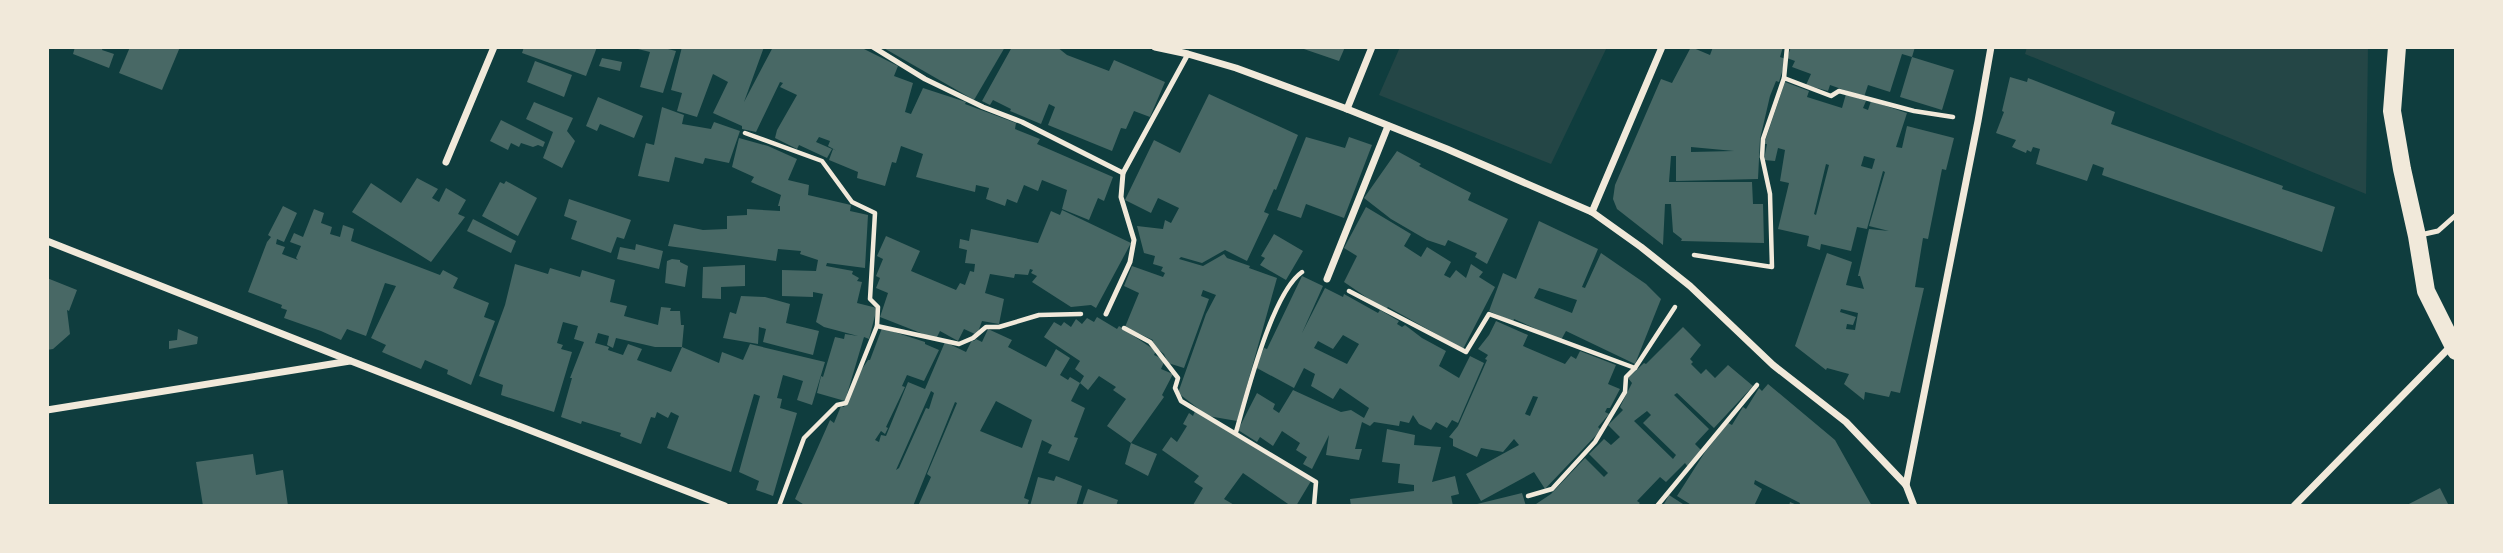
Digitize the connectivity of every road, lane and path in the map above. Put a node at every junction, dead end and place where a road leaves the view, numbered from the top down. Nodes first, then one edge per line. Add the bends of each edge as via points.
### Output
1 (494, 47) edge
2 (873, 47) edge
3 (1155, 47) edge
4 (1372, 47) edge
5 (1661, 47) edge
6 (1787, 47) edge
7 (1991, 47) edge
8 (2397, 47) edge
9 (1188, 54) junction
10 (1784, 78) junction
11 (1347, 109) junction
12 (1978, 121) junction
13 (1388, 125) junction
14 (745, 133) dead end
15 (446, 162) dead end
16 (1122, 173) junction
17 (1592, 212) junction
18 (2456, 215) edge
19 (2417, 236) junction
20 (47, 241) edge
21 (1642, 247) junction
22 (1327, 279) junction
23 (1690, 286) junction
24 (1106, 314) junction
25 (877, 326) junction
26 (2454, 347) edge
27 (351, 361) junction
28 (1773, 365) junction
29 (1635, 368) junction
30 (47, 410) edge
31 (1236, 432) junction
32 (1906, 485) junction
33 (1528, 496) dead end
34 (726, 506) edge
35 (779, 506) edge
36 (1314, 506) edge
37 (1657, 506) edge
38 (1914, 506) edge
39 (2294, 506) edge

1 - 15 street
2 - 16 lane via 925,79
3 - 9 street
4 - 11 street
5 - 17 street
6 - 10 path
7 - 12 street
8 - 19 main road via 2392,111
9 - 11 street
9 - 16 lane
10 - 12 path via 1831,96 1839,91 1914,111
10 - 21 path via 1763,139 1772,267
11 - 13 street
12 - 32 street
13 - 17 street
13 - 22 street
14 - 25 path via 822,161 852,202 874,213 870,299 878,307
16 - 24 lane via 1121,197 1134,240 1130,262
17 - 21 street
18 - 19 lane via 2438,232
19 - 26 main road via 2426,291
20 - 27 street
21 - 23 street
22 - 29 path via 1466,352 1489,314
22 - 31 path via 1301,272 1288,286 1257,358
23 - 28 street
23 - 29 path
24 - 25 path via 1039,315 986,327 959,344
24 - 31 path via 1150,342 1178,378 1175,388 1181,401
25 - 35 path via 846,403 837,405 804,438
26 - 39 street
27 - 30 street
27 - 34 street
28 - 32 street via 1846,422
28 - 37 path
29 - 33 path via 1626,377 1625,392 1595,442 1552,489
31 - 36 path via 1317,482
32 - 38 street

